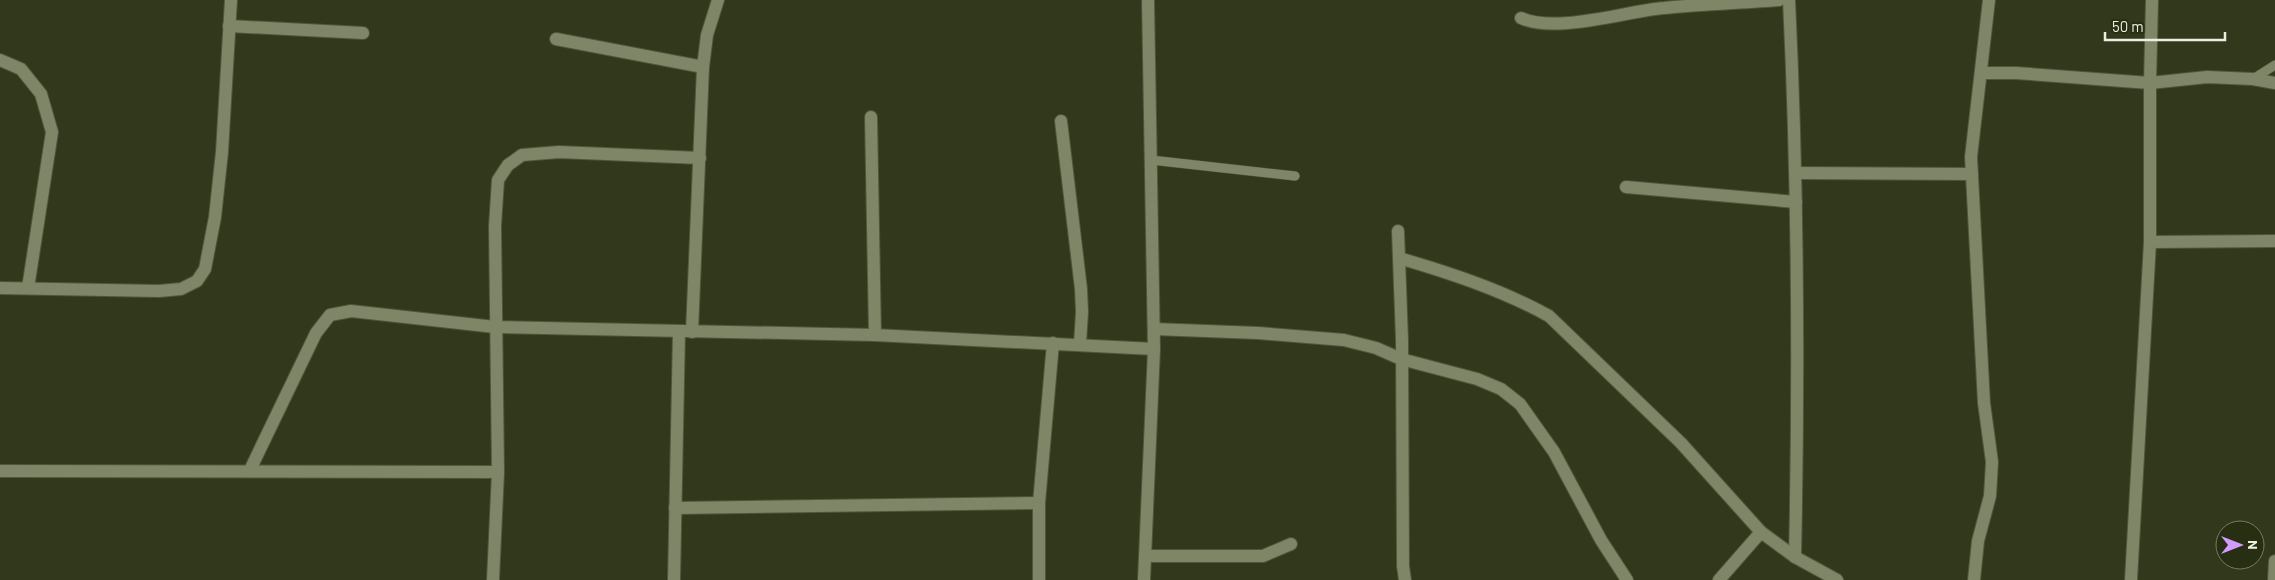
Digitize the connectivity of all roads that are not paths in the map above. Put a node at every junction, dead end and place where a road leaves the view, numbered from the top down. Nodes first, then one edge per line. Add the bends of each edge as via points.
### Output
1 (231, 0) edge
2 (718, 0) edge
3 (1148, 0) edge
4 (1779, 0) edge
5 (1789, 0) edge
6 (1989, 0) edge
7 (2152, 0) edge
8 (1521, 18) dead end
9 (229, 26) junction
10 (363, 33) dead end
11 (556, 39) dead end
12 (0, 60) edge
13 (2275, 65) edge
14 (703, 67) junction
15 (1982, 73) junction
16 (2253, 79) junction
17 (2150, 83) junction
18 (2275, 83) edge
19 (871, 117) dead end
20 (1061, 121) dead end
21 (700, 158) junction
22 (1151, 160) junction
23 (1796, 173) junction
24 (1972, 174) junction
25 (1295, 176) dead end
26 (1626, 187) dead end
27 (1796, 202) junction
28 (1398, 231) dead end
29 (2275, 241) edge
30 (2150, 242) junction
31 (1399, 258) junction
32 (0, 288) edge
33 (28, 288) junction
34 (495, 327) junction
35 (1154, 329) junction
36 (685, 332) junction
37 (875, 335) junction
38 (1053, 343) junction
39 (1080, 344) junction
40 (1154, 349) junction
41 (1401, 359) junction
42 (250, 470) junction
43 (0, 471) edge
44 (498, 472) junction
45 (1039, 503) junction
46 (675, 508) junction
47 (1762, 532) junction
48 (1291, 544) dead end
49 (1145, 556) junction
50 (1795, 557) junction
51 (2275, 560) edge
52 (493, 580) edge
53 (674, 580) edge
54 (1039, 580) edge
55 (1144, 580) edge
56 (1405, 580) edge
57 (1627, 580) edge
58 (1719, 580) edge
59 (1837, 580) edge
60 (1974, 580) edge
61 (2131, 580) edge
62 (2274, 580) edge

1 - 9 street
2 - 14 street via 707,35
3 - 22 street
4 - 8 street via 1664,8 1560,24
5 - 23 street
6 - 15 street
7 - 17 street
9 - 10 street
9 - 33 street via 215,217 205,269 197,281 181,289 159,292
11 - 14 street
12 - 33 street via 21,69 41,94 52,132
13 - 16 lane
14 - 21 street
15 - 17 street via 2016,72
15 - 24 street via 1974,117
16 - 17 street via 2207,77
16 - 18 street
17 - 30 street
19 - 37 street
20 - 39 street via 1081,289
21 - 34 street via 560,152 522,155 508,165 498,180 494,226
21 - 36 street
22 - 25 lane
22 - 35 street
23 - 24 street
23 - 27 street
24 - 60 street via 1984,404 1992,462 1990,496 1978,541
26 - 27 street
27 - 50 street
28 - 31 street
29 - 30 street
30 - 61 street
31 - 41 street
31 - 47 street via 1490,289 1549,316 1681,443
32 - 33 street
34 - 36 street
34 - 42 street via 351,311 330,315 316,333
34 - 44 street
35 - 40 street
35 - 41 street via 1267,333 1344,340 1376,348
36 - 37 street
36 - 46 street
37 - 38 street
38 - 39 street
38 - 45 street
39 - 40 street
40 - 49 street
41 - 56 street
41 - 57 street via 1478,378 1501,389 1520,404 1554,452 1601,540
42 - 43 street
42 - 44 street
44 - 52 street
45 - 46 street
45 - 54 street
46 - 53 street
47 - 50 street
47 - 58 street
48 - 49 street via 1263,556
49 - 55 street
50 - 59 street
51 - 62 street

